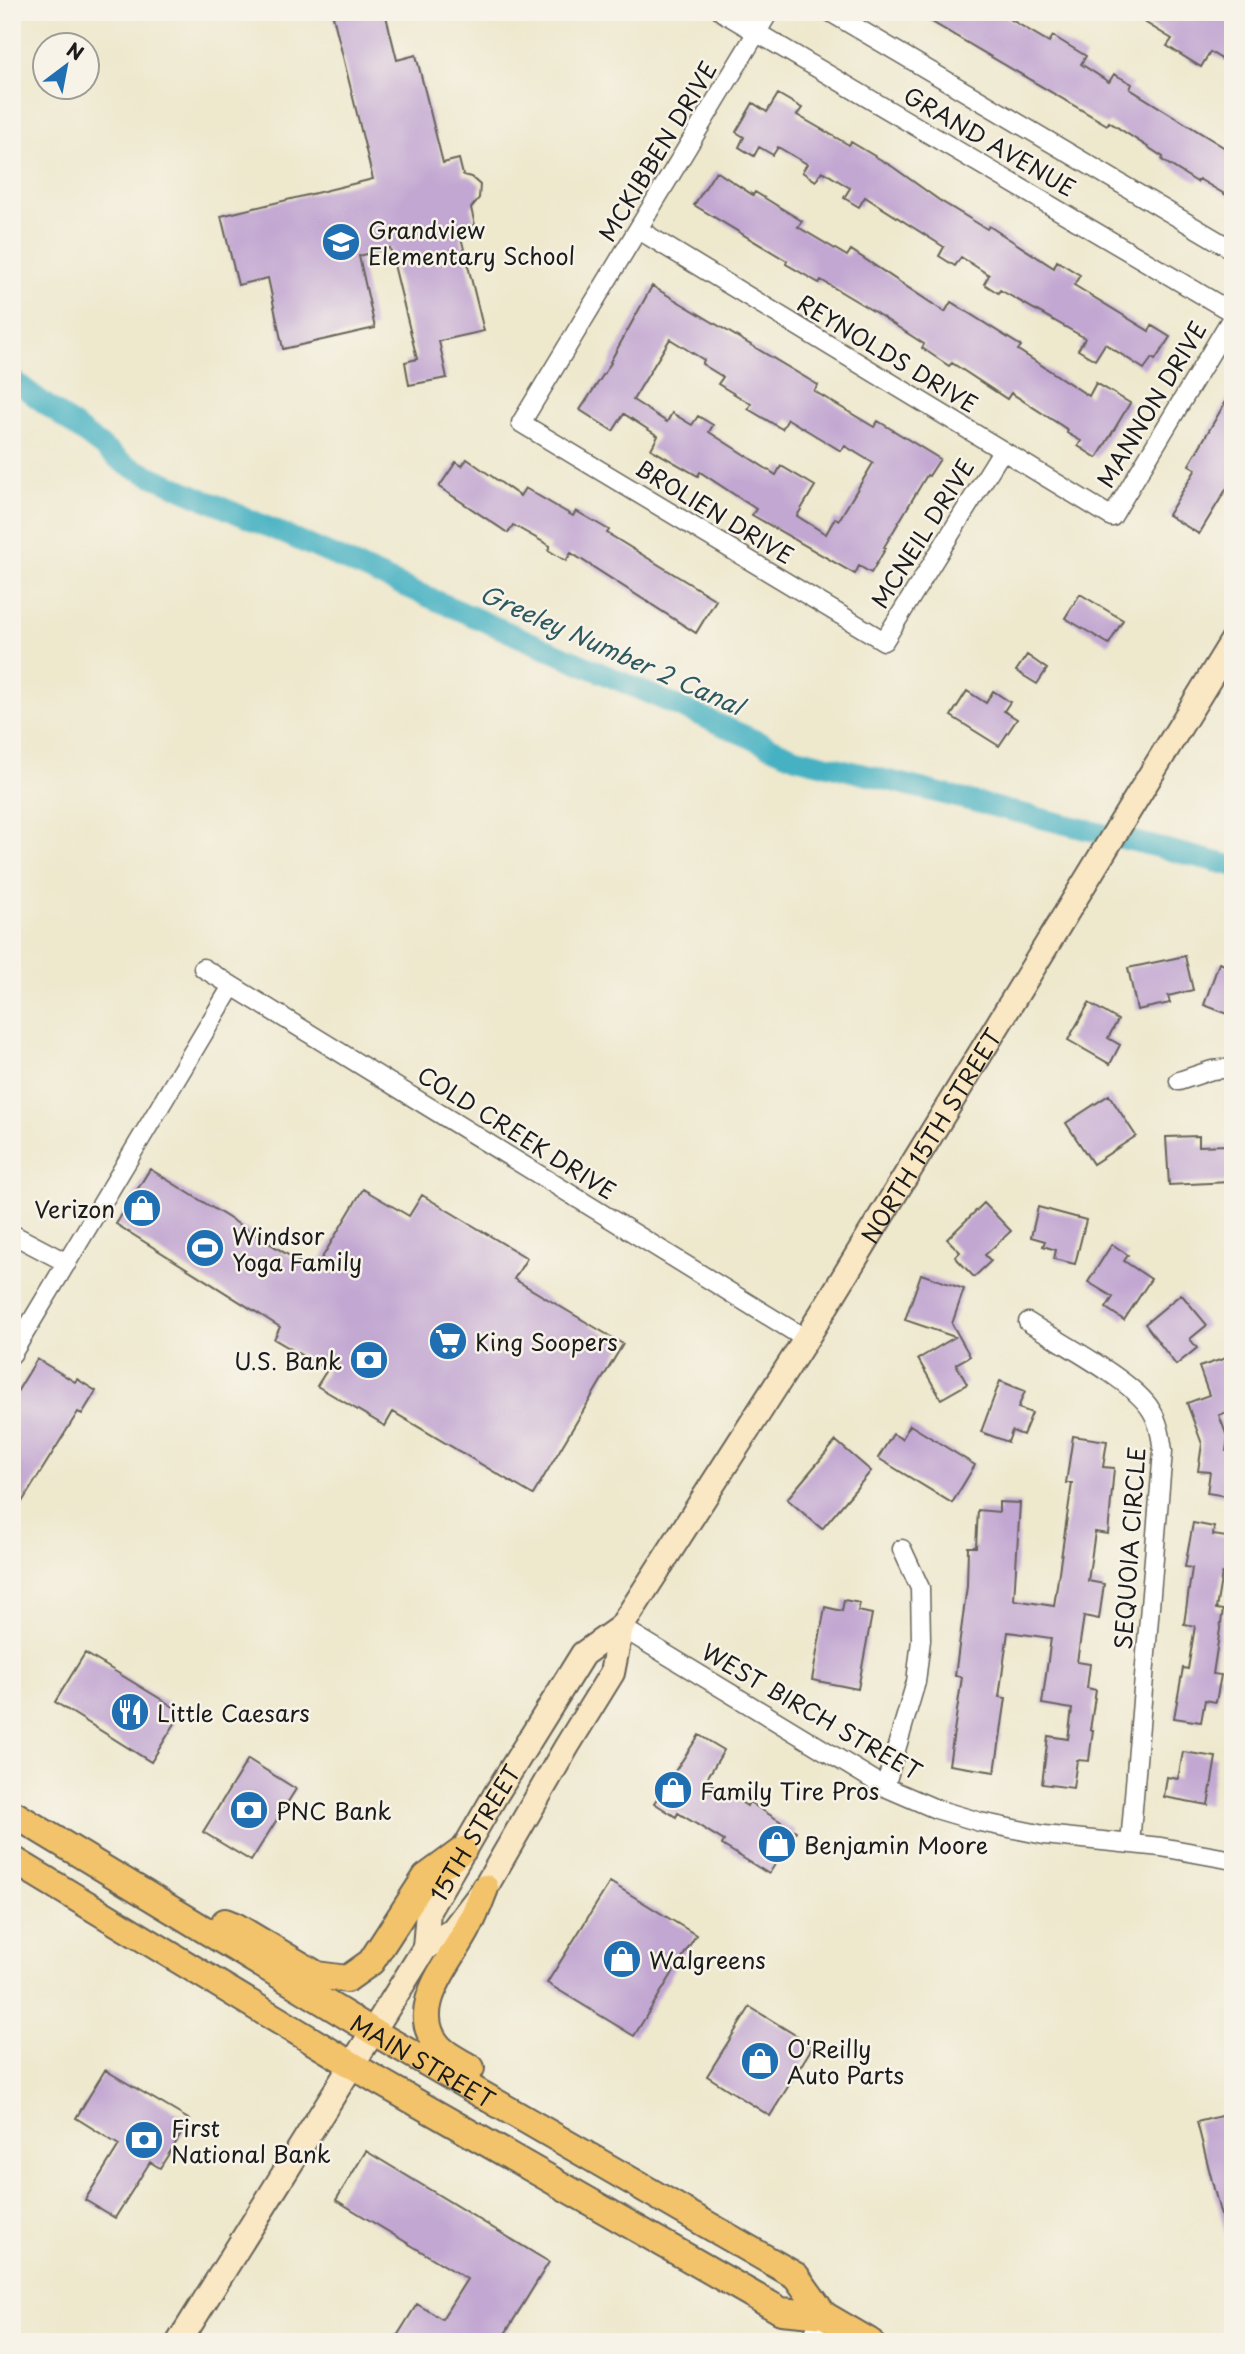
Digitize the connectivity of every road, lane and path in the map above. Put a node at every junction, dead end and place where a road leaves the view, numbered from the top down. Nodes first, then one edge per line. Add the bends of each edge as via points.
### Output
1 (722, 12) edge
2 (769, 12) edge
3 (830, 12) edge
4 (757, 33) junction
5 (639, 230) junction
6 (1233, 250) edge
7 (1233, 314) edge
8 (521, 423) joint
9 (1002, 450) junction
10 (1112, 517) joint
11 (1233, 640) edge
12 (884, 641) joint
13 (202, 968) dead end
14 (232, 986) junction
15 (1233, 1068) edge
16 (1179, 1081) dead end
17 (12, 1234) edge
18 (67, 1263) junction
19 (1028, 1322) dead end
20 (806, 1339) junction
21 (12, 1354) edge
22 (902, 1549) dead end
23 (621, 1627) junction
24 (539, 1724) joint
25 (567, 1746) joint
26 (885, 1787) junction
27 (13, 1814) edge
28 (1130, 1844) junction
29 (463, 1850) junction
30 (12, 1859) edge
31 (1233, 1860) edge
32 (485, 1888) junction
33 (154, 1897) junction
34 (425, 1948) junction
35 (372, 2031) junction
36 (352, 2065) junction
37 (600, 2161) junction
38 (824, 2315) junction
39 (179, 2342) edge
40 (809, 2342) edge
41 (870, 2342) edge

1 - 4 street, GRAND AVENUE
2 - 4 street, MCKIBBEN DRIVE
3 - 6 street, GRAND AVENUE
4 - 5 street, MCKIBBEN DRIVE
4 - 7 street, GRAND AVENUE
5 - 8 street, MCKIBBEN DRIVE
5 - 9 street, REYNOLDS DRIVE
7 - 10 street, MANNON DRIVE
8 - 12 street, BROLIEN DRIVE
9 - 10 street, REYNOLDS DRIVE
9 - 12 street, MCNEIL DRIVE
11 - 20 street, NORTH 15TH STREET
13 - 14 street, COLD CREEK DRIVE
14 - 18 street
14 - 20 street, COLD CREEK DRIVE
15 - 16 street
17 - 18 street
18 - 21 street
19 - 28 street, SEQUOIA CIRCLE via 1132,1388 1151,1410 1161,1436
20 - 23 street, NORTH 15TH STREET
22 - 26 street via 920,1588 921,1640 916,1682
23 - 24 street, NORTH 15TH STREET via 583,1654
23 - 25 street, NORTH 15TH STREET via 612,1673
23 - 26 street, WEST BIRCH STREET
24 - 29 street, 15TH STREET
25 - 32 street, 15TH STREET
26 - 28 street, WEST BIRCH STREET via 936,1809 1006,1829
27 - 33 main road, MAIN STREET
28 - 31 street, WEST BIRCH STREET
29 - 33 main road via 426,1877 371,1962 347,1979 317,1975 235,1926
29 - 34 street, 15TH STREET via 428,1911
30 - 36 main road, MAIN STREET
32 - 34 street, 15TH STREET via 453,1930
32 - 37 main road via 429,1997 427,2014 434,2040 443,2051 542,2110
33 - 35 main road, MAIN STREET
34 - 35 street, 15TH STREET
35 - 36 street, 15TH STREET
35 - 37 main road, MAIN STREET
36 - 38 main road, MAIN STREET via 781,2311
36 - 39 street, 15TH STREET
37 - 38 main road, MAIN STREET via 796,2276
38 - 40 street
38 - 41 main road, MAIN STREET

